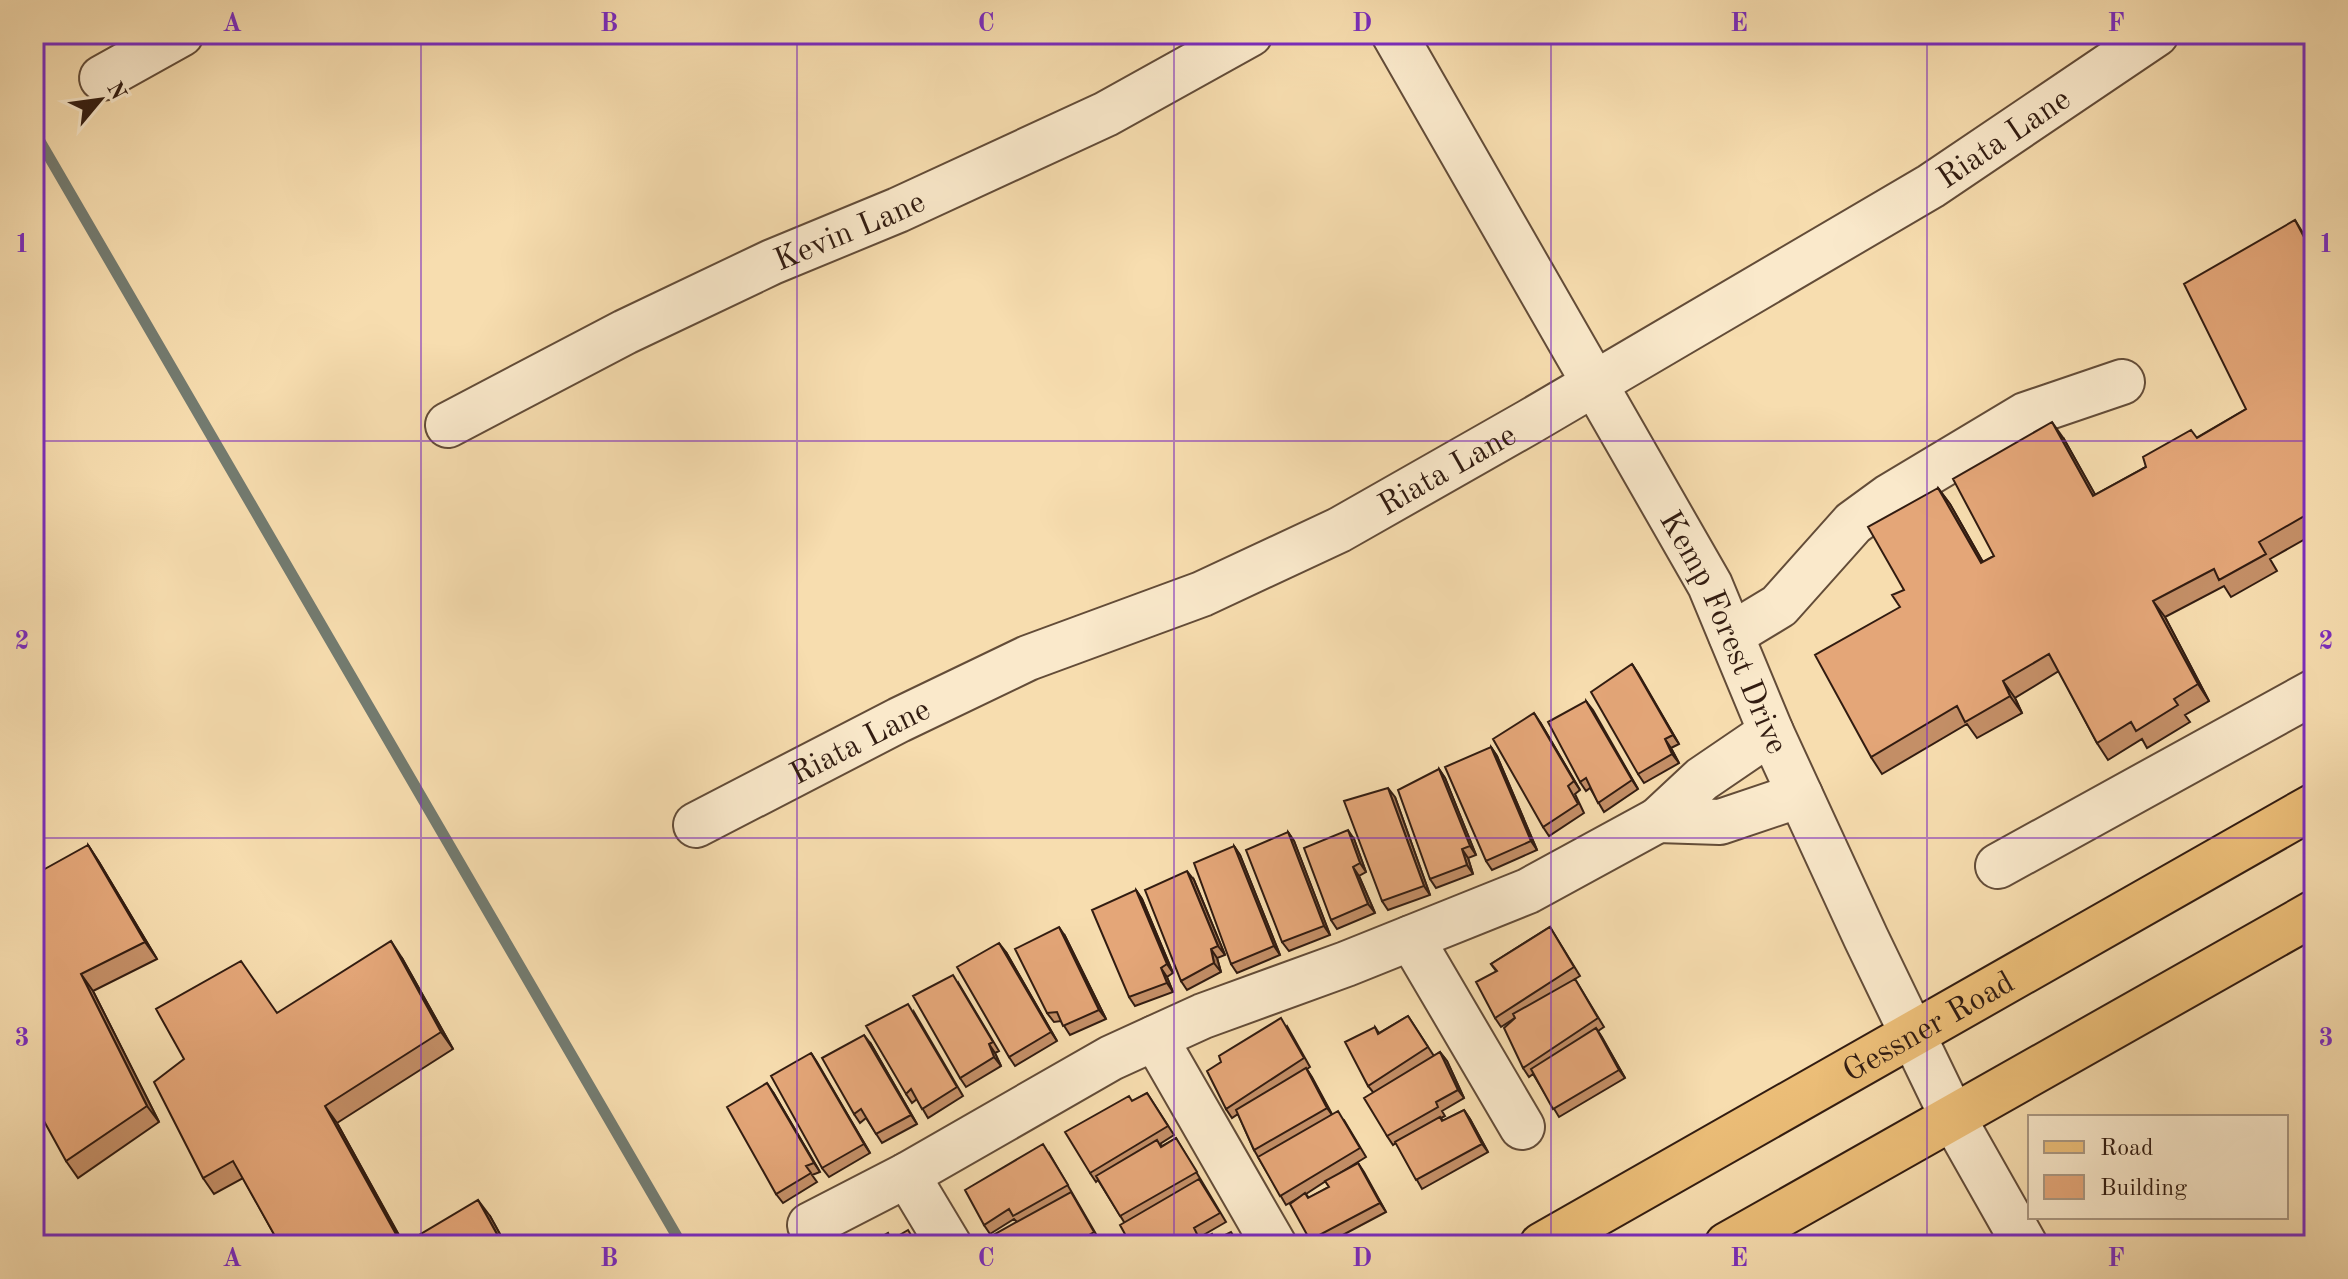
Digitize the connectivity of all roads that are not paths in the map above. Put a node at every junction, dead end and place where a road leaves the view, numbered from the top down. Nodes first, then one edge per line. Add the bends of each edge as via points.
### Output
1 (181, 34) edge
2 (1250, 34) edge
3 (1394, 34) edge
4 (2156, 34) edge
5 (102, 78) dead end
6 (2122, 382) dead end
7 (1594, 383) junction
8 (448, 425) dead end
9 (1731, 635) junction
10 (2314, 692) edge
11 (1771, 732) junction
12 (1800, 795) junction
13 (2314, 806) edge
14 (1658, 820) junction
15 (696, 825) dead end
16 (1998, 866) dead end
17 (2314, 913) edge
18 (1411, 938) junction
19 (1913, 1034) junction
20 (1155, 1038) junction
21 (1952, 1116) junction
22 (1522, 1127) dead end
23 (907, 1175) junction
24 (810, 1225) dead end
25 (949, 1245) edge
26 (1274, 1245) edge
27 (1542, 1245) edge
28 (1727, 1245) edge
29 (2025, 1245) edge

1 - 5 street
2 - 8 street, Kevin Lane via 1106,114 772,262
3 - 7 street, Kemp Forest Drive
4 - 7 street, Riata Lane via 1931,186
6 - 9 street via 2025,415 1890,496 1853,523 1779,606
7 - 9 street, Kemp Forest Drive via 1710,585
7 - 15 street, Riata Lane via 1339,530 1202,594 1028,658
9 - 11 street, Kemp Forest Drive
10 - 16 street
11 - 12 street, Kemp Forest Drive
11 - 14 street via 1702,779
12 - 14 street via 1720,822
12 - 19 street, Kemp Forest Drive
13 - 19 main road, Gessner Road
14 - 18 street via 1528,891
17 - 21 main road
18 - 20 street
18 - 22 street
19 - 21 street, Kemp Forest Drive
19 - 27 main road, Gessner Road
20 - 23 street
20 - 26 street
21 - 28 main road
21 - 29 street, Kemp Forest Drive
23 - 24 street
23 - 25 street

